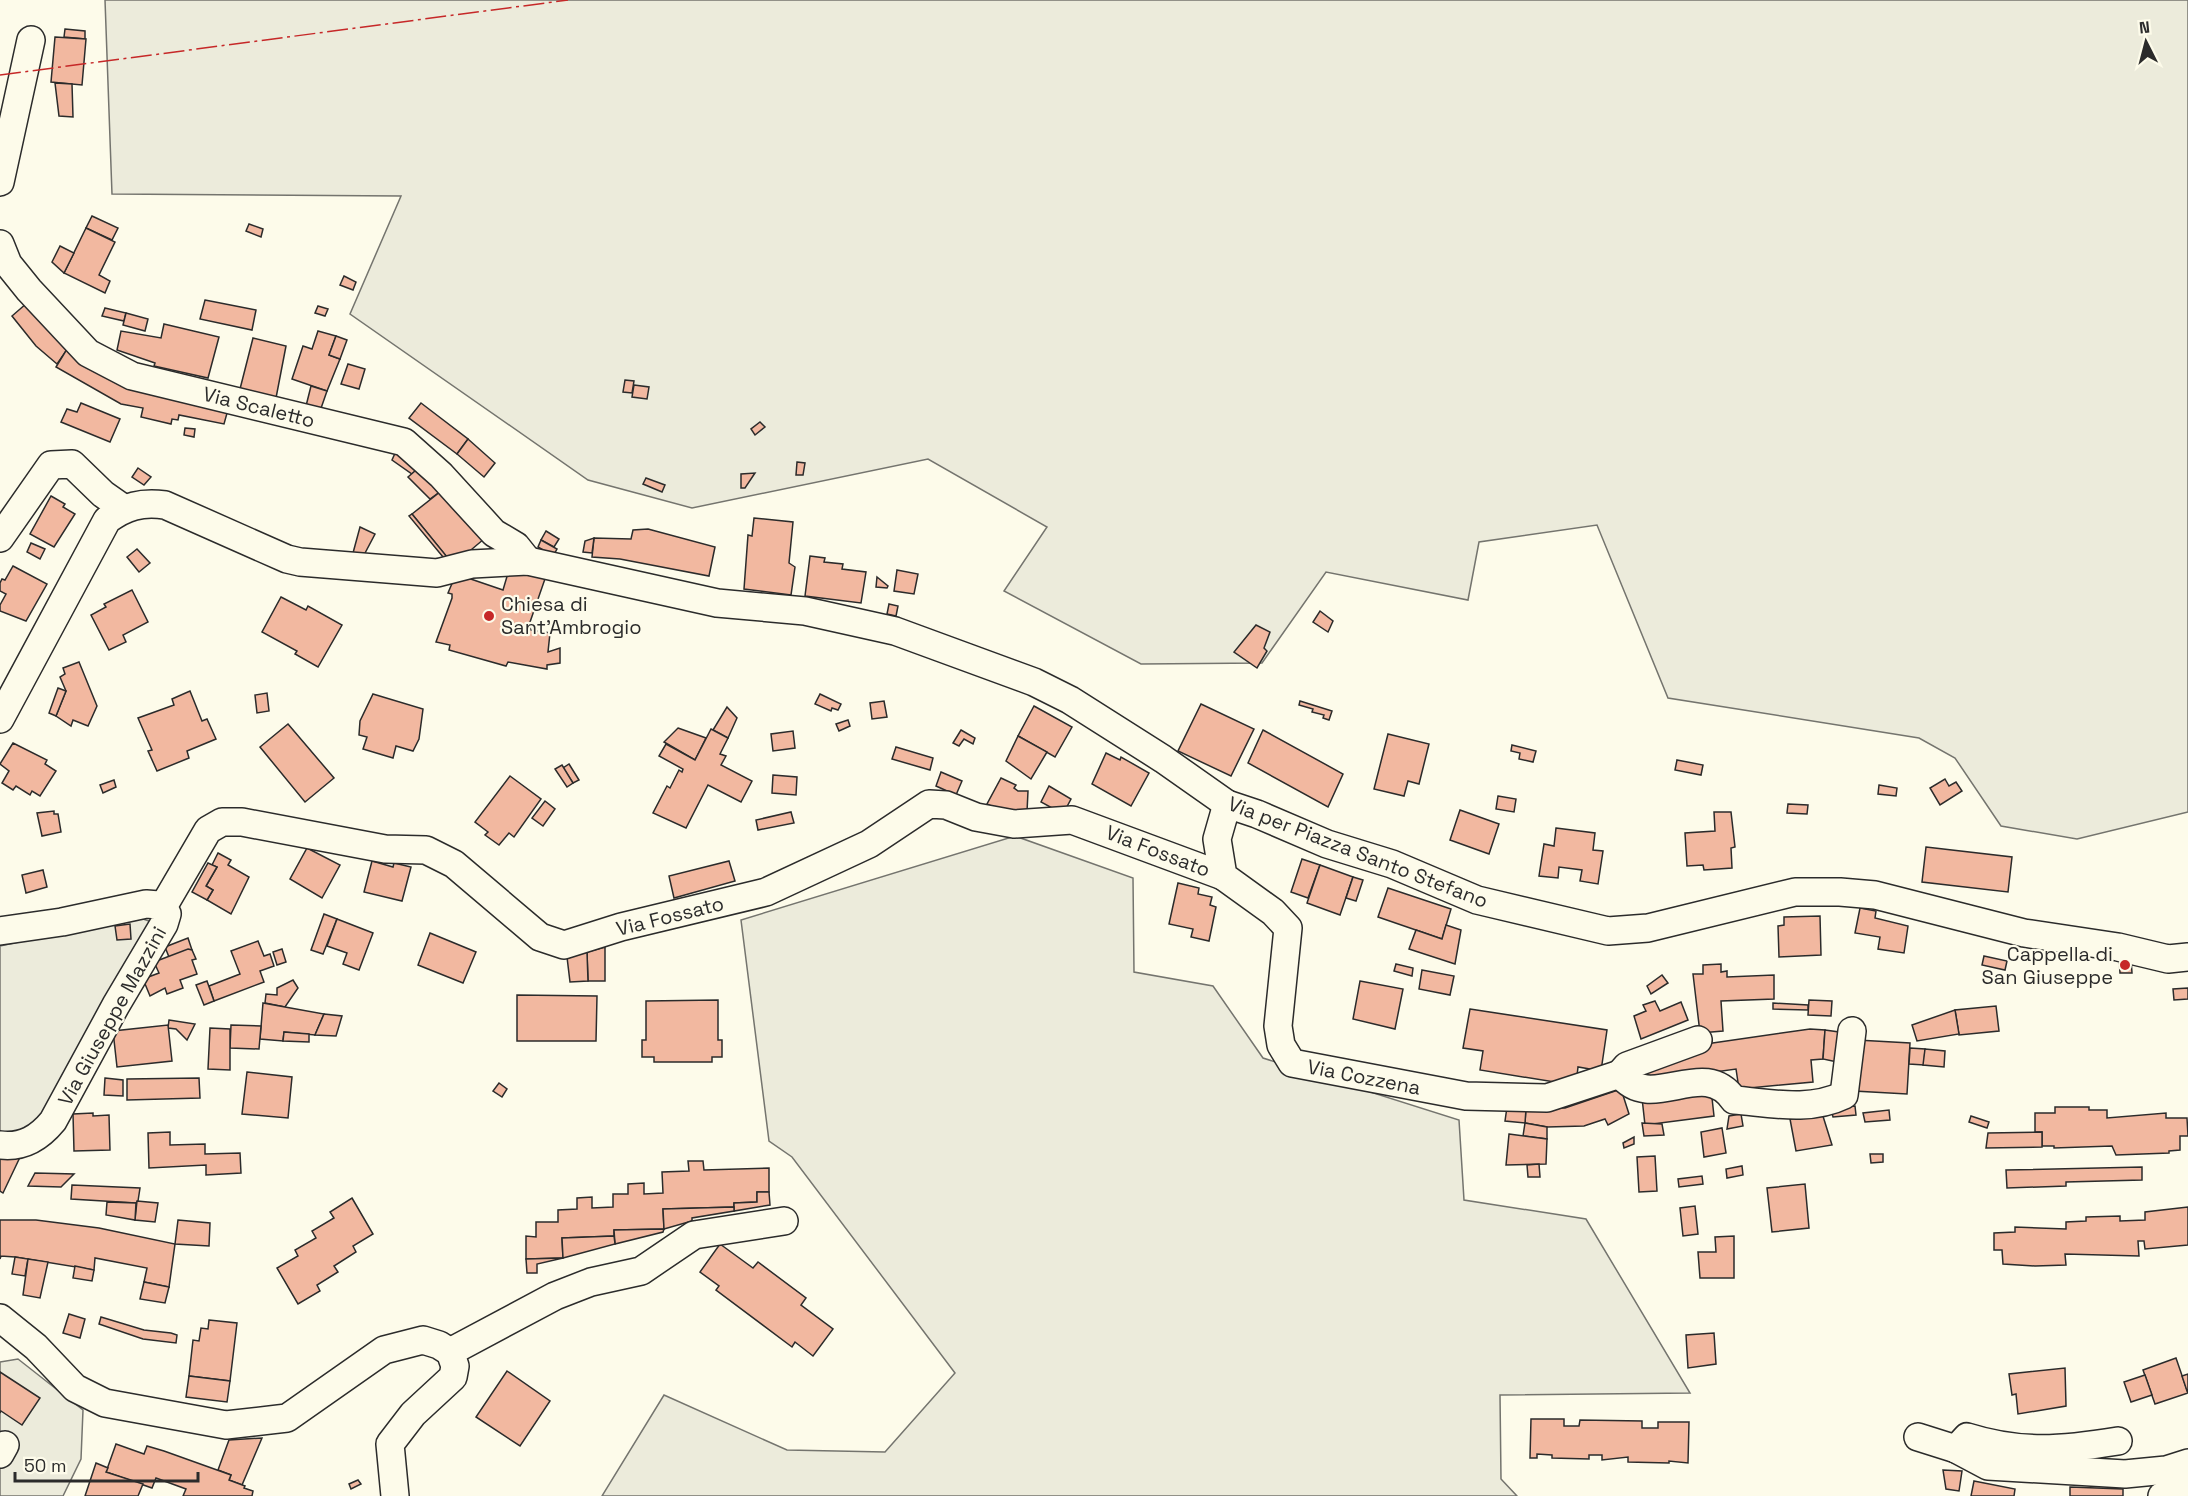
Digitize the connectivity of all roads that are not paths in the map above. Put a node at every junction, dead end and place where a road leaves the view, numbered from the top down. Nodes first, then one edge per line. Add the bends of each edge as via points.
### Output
1 (31, 40) dead end
2 (0, 182) edge
3 (0, 244) edge
4 (123, 508) junction
5 (0, 538) edge
6 (528, 561) junction
7 (0, 719) edge
8 (1227, 804) junction
9 (1223, 876) junction
10 (163, 907) junction
11 (0, 931) edge
12 (2188, 957) edge
13 (1852, 1031) dead end
14 (1698, 1040) dead end
15 (1620, 1074) junction
16 (0, 1145) edge
17 (784, 1221) dead end
18 (0, 1318) edge
19 (450, 1352) junction
20 (1918, 1437) dead end
21 (2118, 1441) dead end
22 (1956, 1449) junction
23 (2188, 1462) edge
24 (2188, 1486) edge
25 (395, 1496) edge
26 (2162, 1496) edge

1 - 2 street
3 - 6 street, Via Scaletto via 8,264 28,290 88,353 132,376 404,442 441,475 494,533 516,546
4 - 5 street via 72,464 51,465
4 - 6 street via 148,503 165,505 300,562 437,573 472,564
4 - 7 street via 107,520
6 - 8 street, Via per Piazza Santo Stefano via 717,603 805,611 906,635 1034,682 1070,700
8 - 9 street via 1217,839
8 - 12 street, Via per Piazza Santo Stefano via 1478,900 1608,931 1648,928 1795,892 1840,892 1875,895 2024,933 2168,958
9 - 10 street, Via Fossato via 1072,820 1014,824 929,804 869,844 766,892 564,945 540,937 454,864 426,850 386,849 242,822 222,822 208,830
9 - 15 street, Via Cozzena via 1273,912 1288,928 1278,1026 1281,1045 1292,1063 1491,1099 1547,1098
10 - 11 street, Via Giuseppe Mazzini via 146,904
10 - 16 street, Via Giuseppe Mazzini via 167,914 164,924 53,1121 27,1143
13 - 15 street via 1844,1095 1824,1104 1799,1106 1734,1100 1727,1089 1701,1081 1646,1091 1628,1085
14 - 15 street via 1628,1065
17 - 19 street via 694,1235 641,1271 591,1282 555,1296
18 - 19 street via 36,1347 75,1388 105,1403 226,1425 287,1418 384,1350 423,1340
19 - 25 street via 455,1366 453,1377 413,1414 390,1444
20 - 22 street
21 - 22 street via 2062,1450 1995,1446 1967,1437
22 - 23 street via 1988,1466 2126,1474 2166,1470
24 - 26 street

